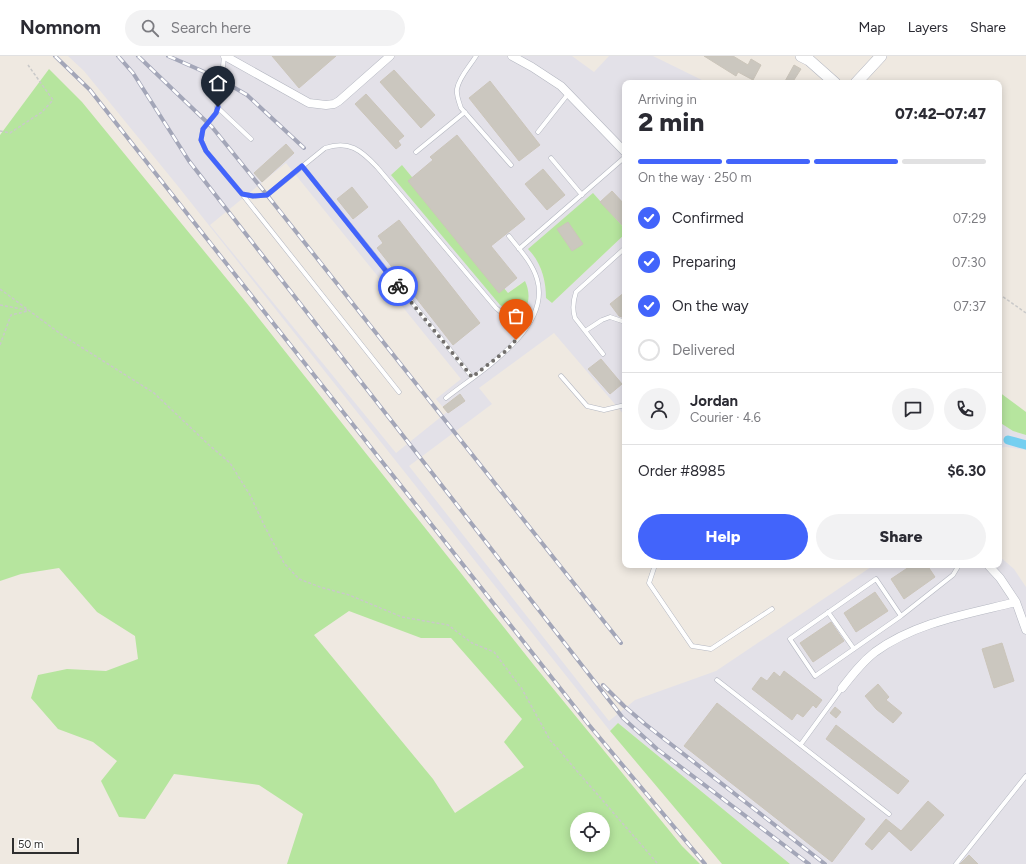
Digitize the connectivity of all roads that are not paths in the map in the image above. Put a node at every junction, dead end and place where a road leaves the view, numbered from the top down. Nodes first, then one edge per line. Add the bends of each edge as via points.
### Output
1 (225, 56) edge
2 (389, 56) edge
3 (476, 56) edge
4 (512, 56) edge
5 (882, 56) edge
6 (806, 57) edge
7 (832, 80) edge
8 (859, 80) edge
9 (568, 94) junction
10 (218, 107) junction
11 (465, 112) junction
12 (538, 132) dead end
13 (251, 139) dead end
14 (622, 149) edge
15 (416, 152) dead end
16 (551, 158) dead end
17 (622, 160) edge
18 (511, 165) dead end
19 (302, 166) junction
20 (242, 194) junction
21 (582, 195) junction
22 (508, 236) dead end
23 (519, 249) junction
24 (622, 251) edge
25 (622, 321) edge
26 (527, 326) junction
27 (585, 331) junction
28 (603, 354) dead end
29 (561, 376) dead end
30 (472, 377) junction
31 (399, 392) dead end
32 (446, 398) dead end
33 (622, 406) edge
34 (654, 568) edge
35 (957, 568) edge
36 (991, 568) edge
37 (1016, 602) junction
38 (772, 609) dead end
39 (828, 612) junction
40 (901, 616) junction
41 (1026, 630) edge
42 (854, 649) junction
43 (717, 680) dead end
44 (842, 688) joint
45 (801, 744) junction
46 (1026, 776) edge
47 (889, 814) dead end
48 (956, 864) edge

1 - 2 street via 309,103 326,105 339,101
1 - 10 lane
3 - 11 lane via 460,80 457,90 461,108
4 - 9 street via 561,86
5 - 8 street
6 - 7 street
9 - 12 lane
9 - 14 street
10 - 13 lane
10 - 20 lane via 203,129 201,140 206,151
11 - 15 lane
11 - 18 lane
16 - 21 lane
17 - 21 lane
19 - 20 lane via 267,195
19 - 26 lane via 325,148 335,145 344,145 366,155 496,308 507,317
19 - 30 lane
20 - 31 lane
21 - 23 lane
22 - 23 lane
23 - 26 lane via 529,261 537,280 537,307
24 - 27 lane via 576,292 573,312
25 - 27 lane via 610,317
26 - 30 lane via 507,350
27 - 28 lane
29 - 33 lane via 587,406 604,410
30 - 32 lane
34 - 38 lane via 649,583 692,646 711,649
35 - 40 lane via 953,575
36 - 37 street
37 - 41 street
37 - 44 street via 937,622 897,638 858,668
39 - 40 lane via 876,579
39 - 42 lane
39 - 42 lane via 790,639 815,676
40 - 42 lane
43 - 45 lane
44 - 45 lane
45 - 47 lane
46 - 48 lane

